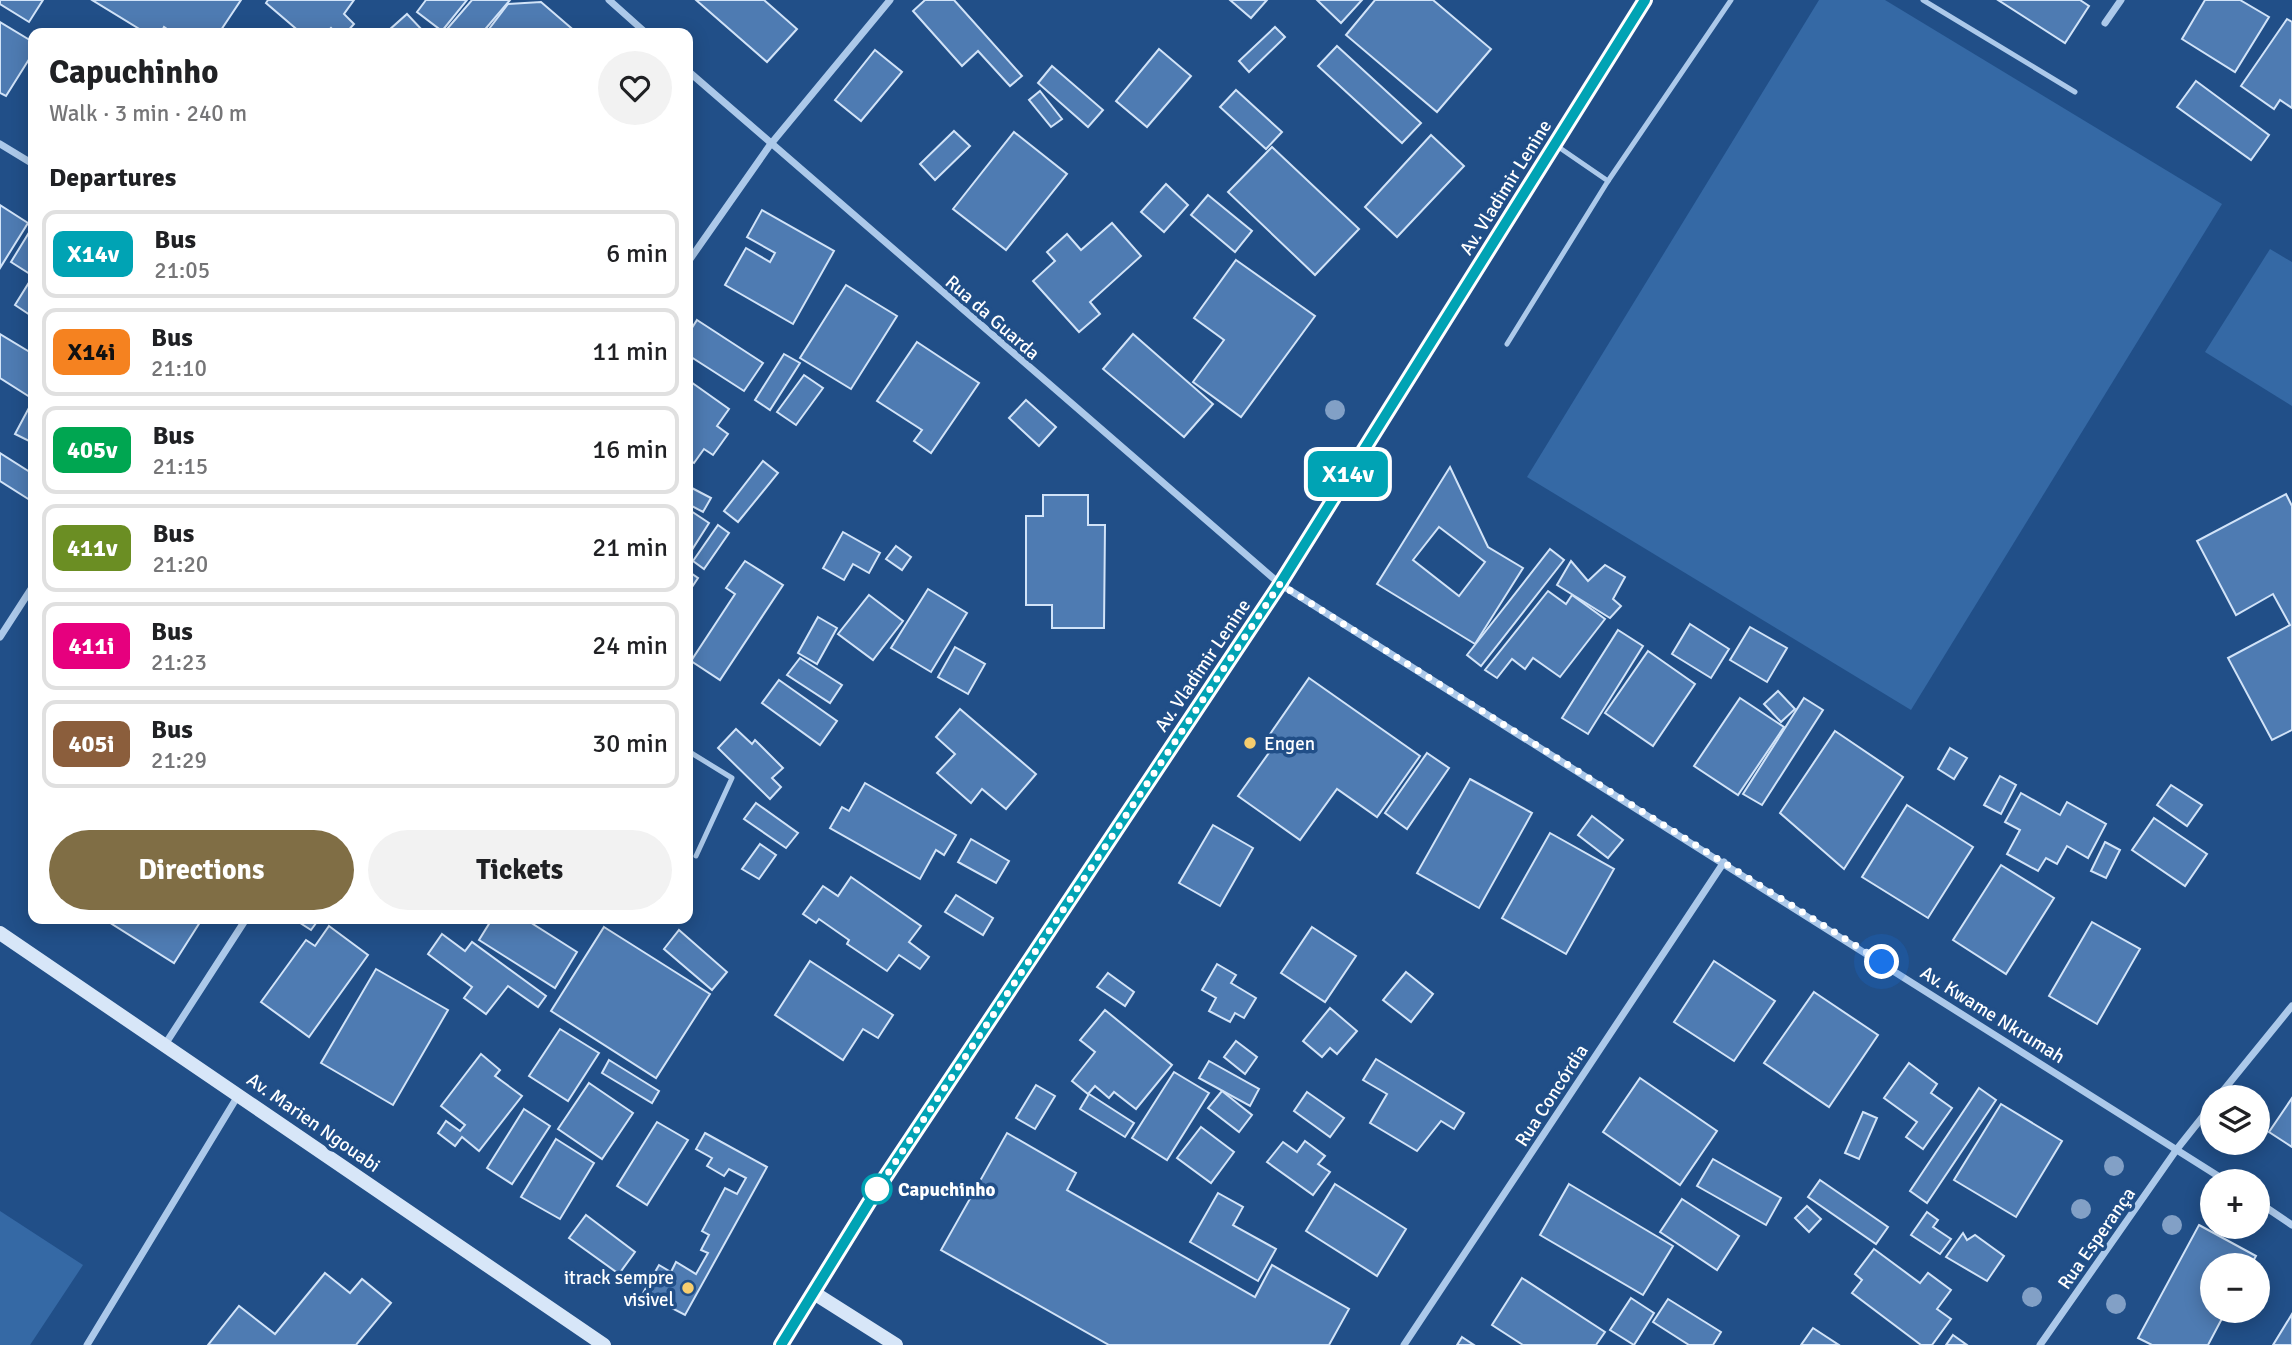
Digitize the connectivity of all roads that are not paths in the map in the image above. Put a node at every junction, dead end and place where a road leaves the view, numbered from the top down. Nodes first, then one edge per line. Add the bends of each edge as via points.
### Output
1 (609, 0) edge
2 (890, 0) edge
3 (1645, 0) edge
4 (1731, 0) edge
5 (1923, 0) edge
6 (2121, 0) edge
7 (2105, 23) dead end
8 (640, 28) edge
9 (693, 76) edge
10 (2075, 92) dead end
11 (0, 144) edge
12 (1555, 144) junction
13 (770, 145) junction
14 (28, 161) edge
15 (1608, 181) junction
16 (693, 255) edge
17 (1507, 344) dead end
18 (1280, 584) junction
19 (28, 594) edge
20 (0, 637) edge
21 (693, 754) edge
22 (696, 856) dead end
23 (1724, 862) junction
24 (243, 924) edge
25 (0, 933) edge
26 (2292, 1006) edge
27 (166, 1043) junction
28 (2228, 1085) edge
29 (240, 1094) junction
30 (2200, 1120) edge
31 (2177, 1149) junction
32 (2208, 1169) edge
33 (2270, 1210) edge
34 (2292, 1225) edge
35 (814, 1293) junction
36 (87, 1345) edge
37 (604, 1345) edge
38 (781, 1345) edge
39 (896, 1345) edge
40 (1404, 1345) edge
41 (2040, 1345) edge

1 - 8 street
2 - 13 street
3 - 12 main road, Av. Vladimir Lenine
4 - 15 lane
5 - 10 lane
6 - 7 street
9 - 13 street, Rua da Guarda
11 - 14 street
12 - 15 lane
12 - 18 main road, Av. Vladimir Lenine
13 - 16 street
13 - 18 street, Rua da Guarda
15 - 17 lane
18 - 23 street, Av. Kwame Nkrumah
18 - 35 main road, Av. Vladimir Lenine via 876,1191
19 - 20 street
21 - 22 lane via 732,778
23 - 31 street, Av. Kwame Nkrumah
23 - 40 street, Rua Concórdia
24 - 27 street
25 - 27 main road, Av. Marien Ngouabi
26 - 28 street
27 - 29 main road, Av. Marien Ngouabi
29 - 36 street
29 - 37 main road, Av. Marien Ngouabi
30 - 31 street, Rua Esperança
31 - 32 street, Av. Kwame Nkrumah
31 - 41 street, Rua Esperança
33 - 34 street
35 - 38 main road, Av. Vladimir Lenine
35 - 39 main road

